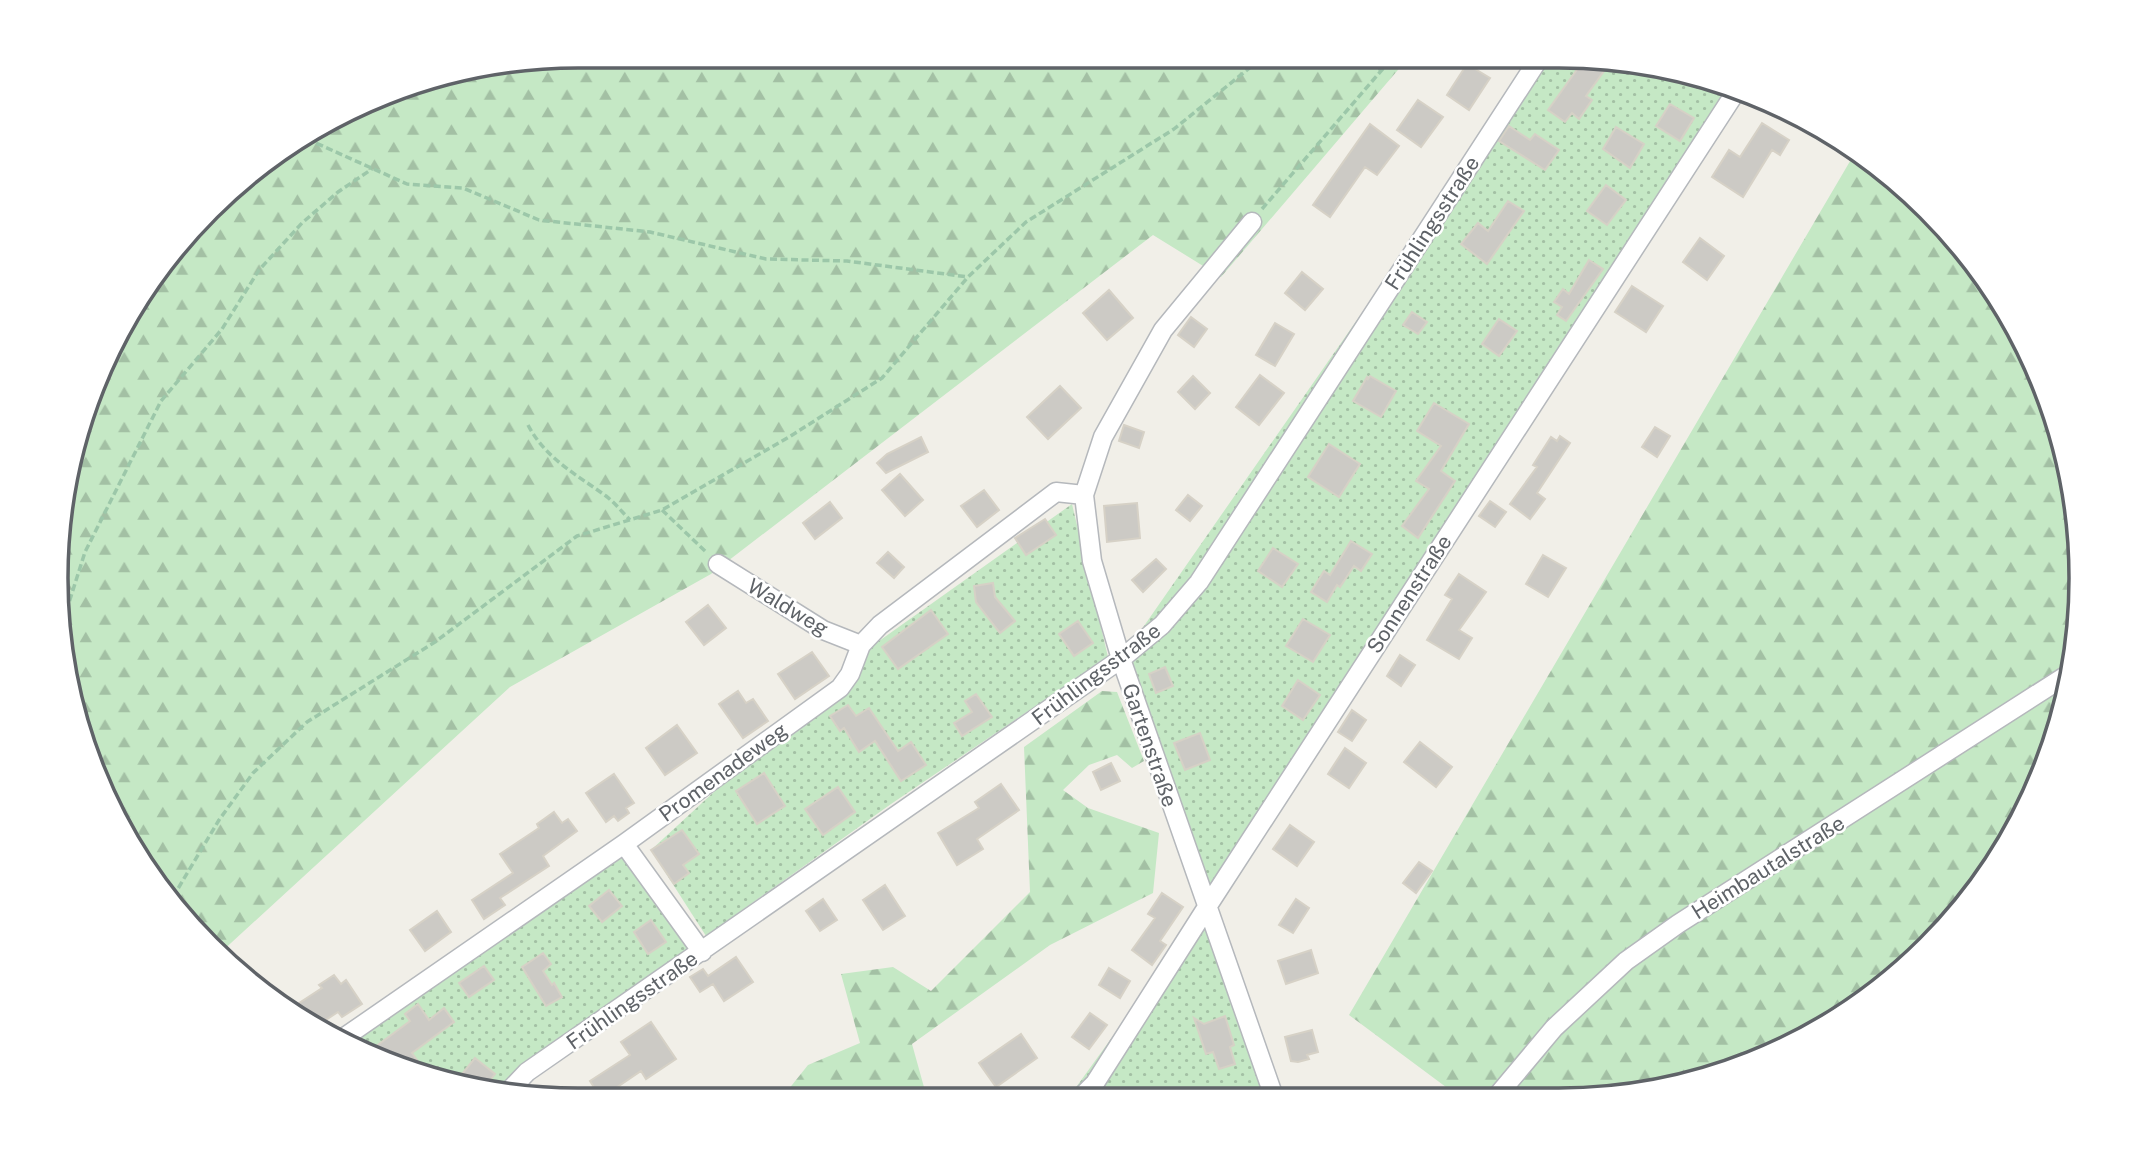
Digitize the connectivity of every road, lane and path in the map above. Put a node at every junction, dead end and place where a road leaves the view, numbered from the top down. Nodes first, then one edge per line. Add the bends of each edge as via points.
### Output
1 (1249, 68) edge
2 (1379, 68) edge
3 (1384, 68) edge
4 (1533, 68) edge
5 (1381, 72) junction
6 (1732, 98) edge
7 (314, 142) edge
8 (373, 168) junction
9 (1252, 222) joint
10 (968, 277) junction
11 (528, 425) dead end
12 (1084, 495) junction
13 (662, 510) junction
14 (630, 520) junction
15 (718, 564) joint
16 (69, 603) edge
17 (861, 645) junction
18 (1121, 659) junction
19 (2058, 681) edge
20 (624, 844) junction
21 (177, 891) edge
22 (1207, 906) junction
23 (702, 952) junction
24 (351, 1034) edge
25 (516, 1084) edge
26 (1090, 1088) edge
27 (1271, 1088) edge
28 (1504, 1088) edge

1 - 10 path via 1174,129 1026,222
2 - 5 path
3 - 5 path
4 - 18 street, Frühlingsstraße via 1199,582 1163,625
5 - 9 path
6 - 22 street, Sonnenstraße
7 - 8 path
8 - 10 path via 407,184 463,188 539,220 650,233 766,259 847,261
8 - 16 path via 302,223 259,270 222,329 161,401 85,552
9 - 12 street, Gartenstraße via 1163,330 1103,437
10 - 13 path via 882,378
11 - 14 path via 551,456
12 - 17 street, Promenadeweg via 1056,492 880,625
12 - 18 street, Gartenstraße via 1092,561
13 - 14 path
13 - 15 path
14 - 21 path via 577,536 435,642 307,722 253,774
15 - 17 street, Waldweg via 823,630
17 - 20 street, Promenadeweg via 840,688
18 - 22 street, Gartenstraße
18 - 23 street, Frühlingsstraße
19 - 28 street, Heimbautalstraße via 1626,961 1554,1028
20 - 23 street
20 - 24 street, Promenadeweg
22 - 26 street, Sonnenstraße
22 - 27 street, Gartenstraße
23 - 25 street, Frühlingsstraße

